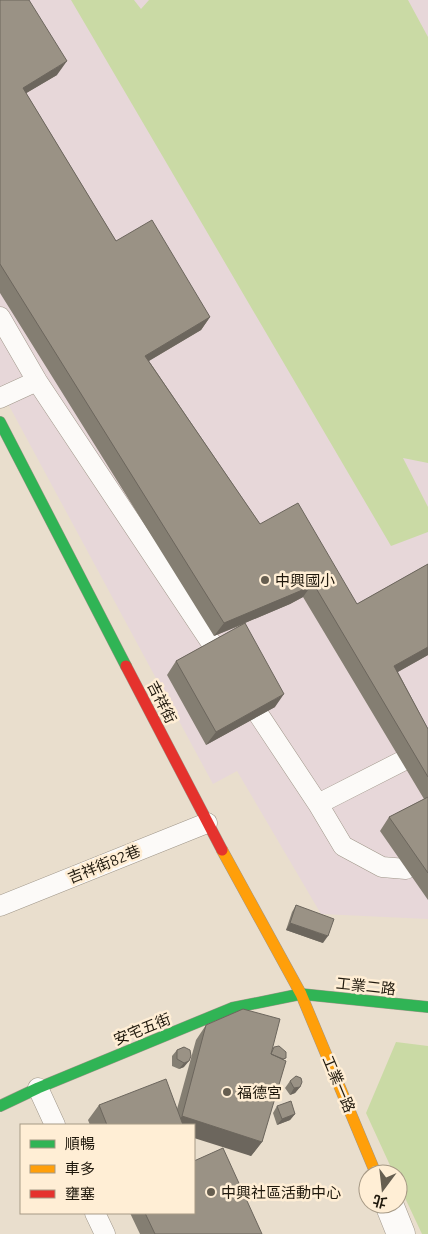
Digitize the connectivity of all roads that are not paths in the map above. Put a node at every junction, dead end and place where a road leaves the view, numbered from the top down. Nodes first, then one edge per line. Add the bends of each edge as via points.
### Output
1 (0, 317) edge
2 (37, 381) junction
3 (0, 398) edge
4 (0, 422) edge
5 (6, 446) edge
6 (428, 748) edge
7 (318, 804) junction
8 (207, 823) junction
9 (406, 869) dead end
10 (0, 906) edge
11 (301, 994) junction
12 (428, 1007) edge
13 (38, 1088) junction
14 (0, 1106) edge
15 (55, 1124) edge
16 (372, 1164) edge
17 (96, 1214) edge
18 (393, 1214) edge
19 (105, 1234) edge
20 (401, 1234) edge

1 - 2 lane
2 - 3 lane
2 - 7 lane
4 - 5 street, 吉祥街
5 - 8 street, 吉祥街
6 - 7 lane
7 - 9 lane via 343,846 382,867
8 - 10 lane, 吉祥街82巷
8 - 11 street, 吉祥街
11 - 12 street, 工業二路
11 - 13 street, 安宅五街 via 232,1008
11 - 16 street, 工業一路
13 - 14 street, 安宅五街
13 - 15 lane
17 - 19 lane
18 - 20 street

